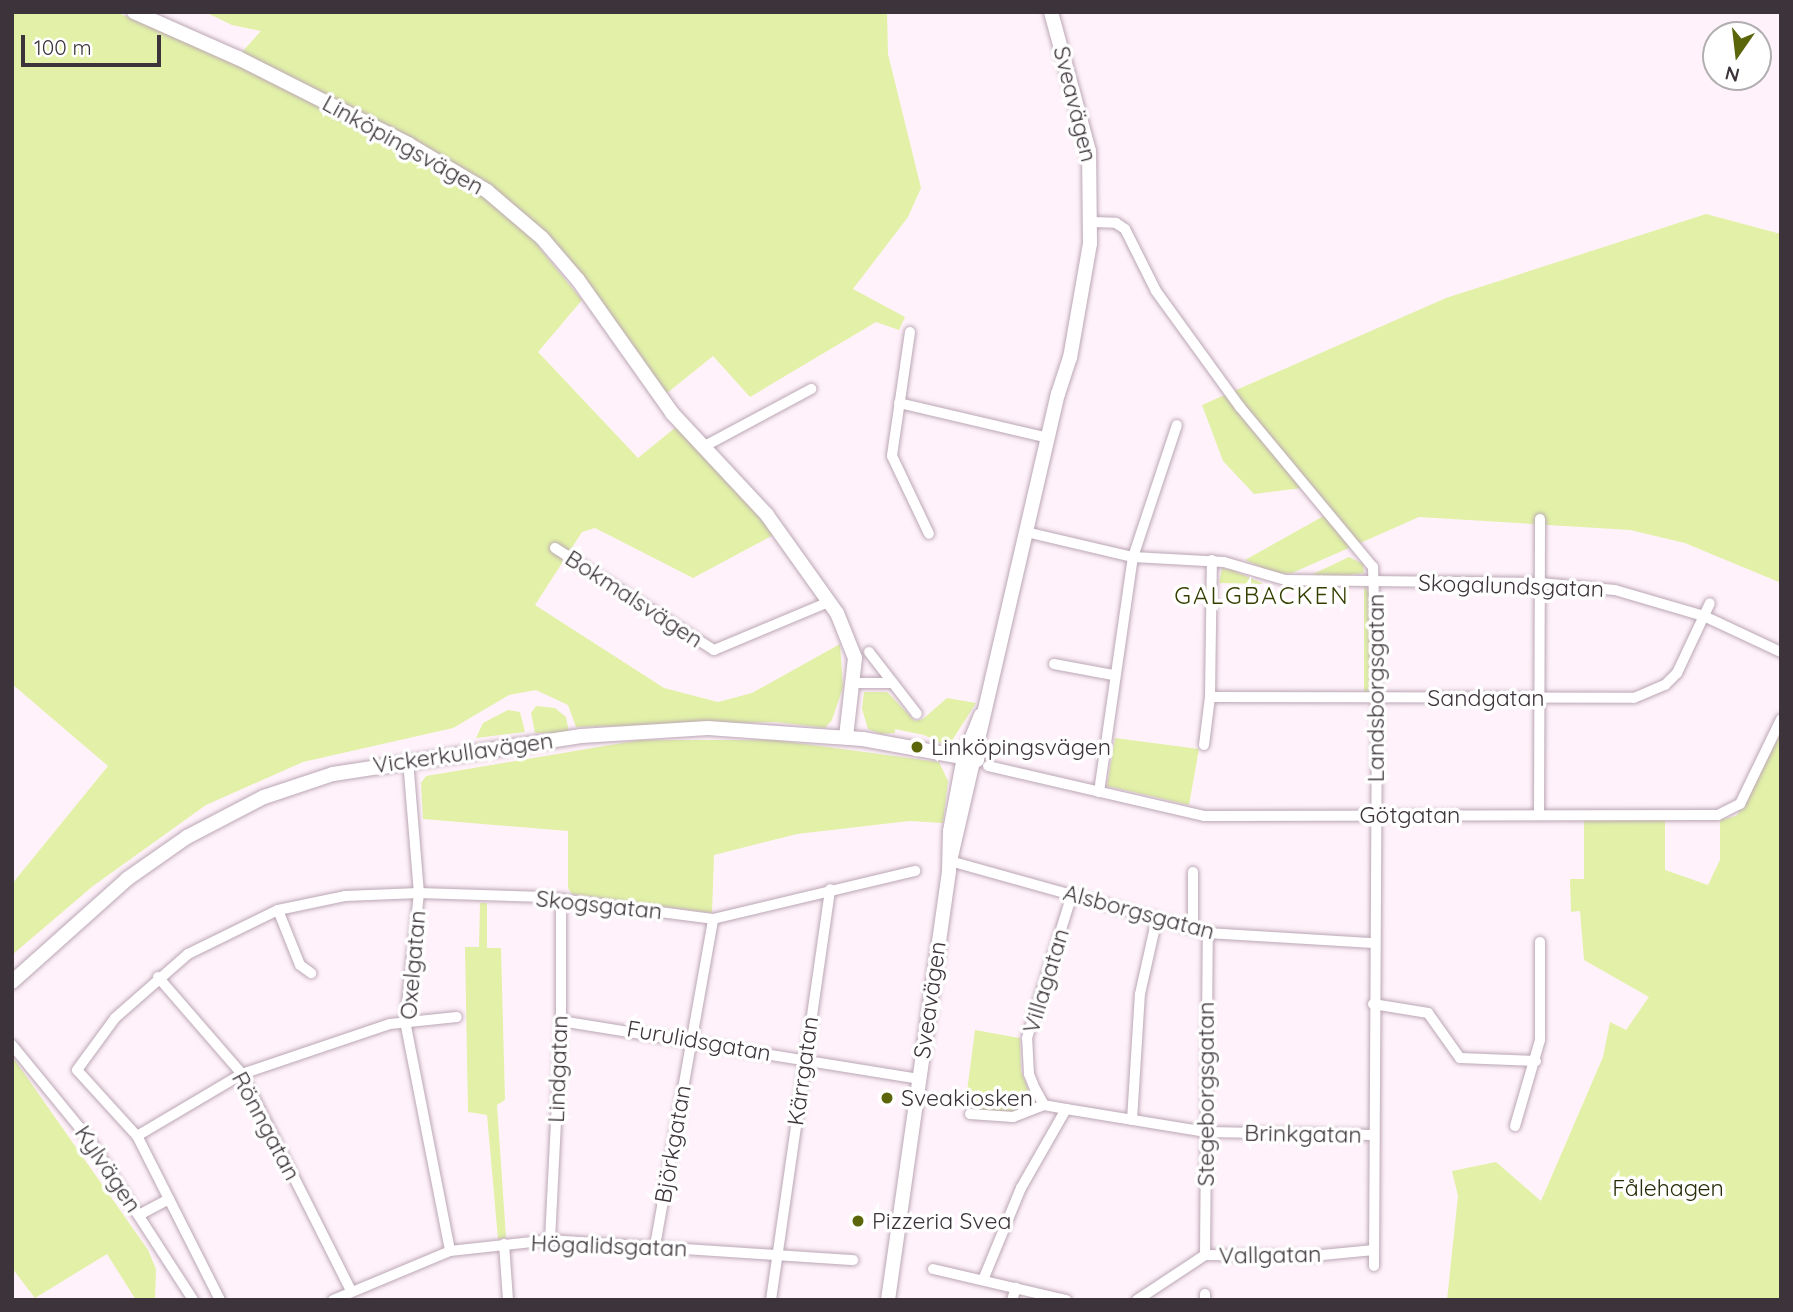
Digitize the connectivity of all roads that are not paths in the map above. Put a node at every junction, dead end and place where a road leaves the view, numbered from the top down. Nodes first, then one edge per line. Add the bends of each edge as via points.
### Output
1 (134, 12) edge
2 (1051, 12) edge
3 (1093, 222) junction
4 (910, 332) dead end
5 (811, 389) dead end
6 (899, 402) junction
7 (1177, 425) dead end
8 (1048, 438) junction
9 (703, 447) junction
10 (1540, 519) dead end
11 (1026, 533) junction
12 (929, 534) dead end
13 (555, 548) dead end
14 (1133, 557) junction
15 (1212, 560) junction
16 (1376, 581) junction
17 (1540, 583) junction
18 (830, 602) junction
19 (1710, 603) dead end
20 (1704, 616) junction
21 (869, 652) dead end
22 (1781, 652) edge
23 (1054, 664) dead end
24 (1113, 675) junction
25 (855, 683) junction
26 (893, 683) junction
27 (1210, 697) junction
28 (1377, 698) junction
29 (1539, 698) junction
30 (917, 714) dead end
31 (1781, 719) edge
32 (846, 737) junction
33 (1204, 745) dead end
34 (408, 760) junction
35 (976, 761) junction
36 (1099, 792) junction
37 (1539, 814) junction
38 (1376, 815) junction
39 (950, 862) junction
40 (915, 871) dead end
41 (1193, 872) dead end
42 (830, 889) junction
43 (419, 893) junction
44 (1072, 894) junction
45 (561, 899) junction
46 (278, 910) junction
47 (713, 919) junction
48 (1157, 919) junction
49 (1193, 929) junction
50 (1208, 933) junction
51 (1540, 942) dead end
52 (1373, 943) junction
53 (311, 973) dead end
54 (158, 977) junction
55 (12, 982) edge
56 (1373, 1004) junction
57 (457, 1017) dead end
58 (405, 1021) junction
59 (561, 1021) junction
60 (691, 1040) junction
61 (12, 1045) edge
62 (805, 1059) junction
63 (1536, 1061) junction
64 (242, 1074) junction
65 (918, 1079) junction
66 (1044, 1105) junction
67 (1066, 1109) junction
68 (970, 1114) dead end
69 (1132, 1120) junction
70 (1515, 1126) dead end
71 (1206, 1132) junction
72 (1374, 1135) junction
73 (137, 1136) junction
74 (169, 1199) junction
75 (139, 1215) junction
76 (550, 1240) junction
77 (504, 1244) junction
78 (655, 1246) junction
79 (1374, 1250) junction
80 (450, 1251) junction
81 (776, 1254) junction
82 (1205, 1255) junction
83 (853, 1260) dead end
84 (894, 1264) junction
85 (1374, 1266) dead end
86 (933, 1269) dead end
87 (983, 1280) junction
88 (1016, 1288) junction
89 (351, 1291) junction
90 (193, 1300) edge
91 (220, 1300) edge
92 (333, 1300) edge
93 (508, 1300) edge
94 (771, 1300) edge
95 (888, 1300) edge
96 (895, 1300) edge
97 (1012, 1300) edge
98 (1066, 1300) edge
99 (1137, 1300) edge

1 - 9 main road, Linköpingsvägen via 238,58 408,144 506,205 570,270 672,413
2 - 3 main road, Sveavägen via 1086,130
3 - 8 main road, Sveavägen via 1068,370
3 - 16 street, Landsborgsgatan via 1116,223 1125,229 1156,291 1240,407 1367,556
4 - 6 street
5 - 9 street
6 - 8 street
6 - 12 street via 892,456
7 - 14 street
8 - 11 main road, Sveavägen
9 - 18 main road, Linköpingsvägen via 767,515
10 - 17 street
11 - 14 street, Skogalundsgatan
11 - 35 main road, Sveavägen
13 - 18 street, Bokmalsvägen via 714,650
14 - 15 street, Skogalundsgatan
14 - 24 street
15 - 16 street, Skogalundsgatan via 1285,580
15 - 27 street
16 - 17 street, Skogalundsgatan
16 - 28 street, Landsborgsgatan
17 - 20 street, Skogalundsgatan via 1615,590
17 - 29 street
18 - 25 main road, Linköpingsvägen via 853,644
19 - 20 street, Sandgatan
20 - 22 street, Skogalundsgatan
20 - 29 street, Sandgatan via 1677,673 1652,692 1634,698
21 - 26 street
23 - 24 street
24 - 36 street
25 - 26 street
25 - 32 main road, Linköpingsvägen
26 - 30 street
27 - 28 street, Sandgatan
27 - 33 street
28 - 29 street, Sandgatan
28 - 38 street, Landsborgsgatan
29 - 37 street
31 - 37 street, Götgatan via 1740,804 1728,814
32 - 34 main road, Vickerkullavägen via 752,729 663,730 581,736
32 - 35 main road, Vickerkullavägen
34 - 43 street, Oxelgatan
34 - 55 main road, Vickerkullavägen via 298,784 187,837 127,879
35 - 36 street, Götgatan
35 - 39 main road, Sveavägen via 950,831
36 - 38 street, Götgatan via 1193,816
37 - 38 street, Götgatan
38 - 52 street, Landsborgsgatan
39 - 44 street, Alsborgsgatan
39 - 65 main road, Sveavägen
40 - 42 street, Skogsgatan
41 - 49 street
42 - 47 street, Skogsgatan
42 - 62 street, Kärrgatan
43 - 45 street, Skogsgatan
43 - 46 street, Skogsgatan via 345,896
43 - 58 street, Oxelgatan
44 - 48 street, Alsborgsgatan
44 - 66 street, Villagatan via 1027,1038 1029,1074
45 - 47 street, Skogsgatan
45 - 59 street, Lindgatan
46 - 53 street via 300,965
46 - 54 street, Skogsgatan via 214,939
47 - 60 street, Björkgatan
48 - 49 street, Alsborgsgatan
48 - 69 street via 1140,993
49 - 50 street, Alsborgsgatan
50 - 52 street, Alsborgsgatan
50 - 71 street, Stegeborgsgatan
51 - 63 street
52 - 56 street, Landsborgsgatan
54 - 64 street, Rönngatan
54 - 73 street, Skogsgatan via 115,1018 77,1067
56 - 63 street via 1428,1013 1460,1058
56 - 72 street, Landsborgsgatan
57 - 58 street
58 - 64 street
58 - 80 street, Oxelgatan
59 - 60 street, Furulidsgatan
59 - 76 street, Lindgatan
60 - 62 street, Furulidsgatan
60 - 78 street, Björkgatan
61 - 75 street, Kylvägen via 74,1119
62 - 65 street, Furulidsgatan
62 - 81 street, Kärrgatan
63 - 70 street
64 - 73 street
64 - 89 street, Rönngatan
65 - 84 main road, Sveavägen
66 - 67 street
66 - 68 street via 1013,1117
67 - 69 street, Brinkgatan
67 - 87 street via 1021,1188
69 - 71 street, Brinkgatan
71 - 72 street, Brinkgatan
71 - 82 street, Stegeborgsgatan
72 - 79 street, Landsborgsgatan
73 - 74 street
74 - 75 street
74 - 91 street
75 - 90 street, Kylvägen
76 - 77 street, Högalidsgatan
76 - 78 street, Högalidsgatan
77 - 80 street, Högalidsgatan
77 - 93 street
78 - 81 street, Högalidsgatan
79 - 82 street, Vallgatan via 1312,1256
79 - 85 street, Landsborgsgatan
80 - 89 street, Högalidsgatan
81 - 83 street, Högalidsgatan
81 - 94 street, Kärrgatan
82 - 99 street, Vallgatan
84 - 95 main road, Sveavägen
84 - 96 main road, Sveavägen
86 - 87 street
87 - 88 street
88 - 97 street
88 - 98 street
89 - 92 street, Högalidsgatan

